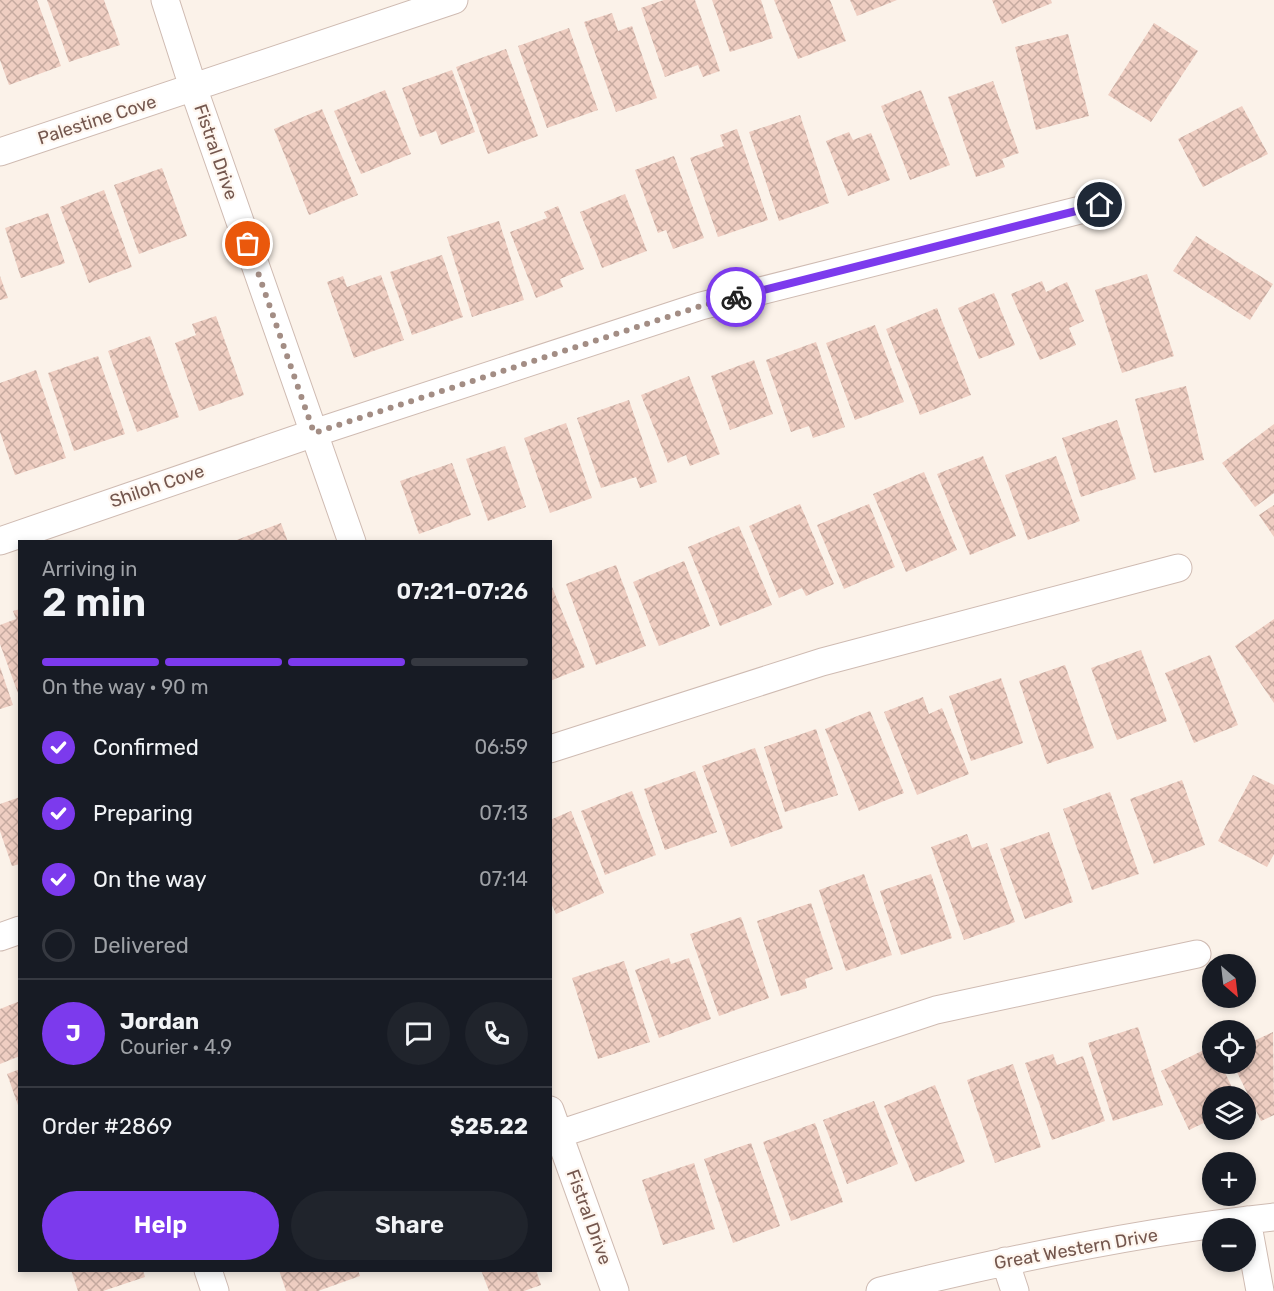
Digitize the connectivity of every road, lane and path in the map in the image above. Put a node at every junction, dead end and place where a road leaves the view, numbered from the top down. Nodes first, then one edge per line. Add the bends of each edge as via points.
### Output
1 (165, 0) edge
2 (454, 0) edge
3 (194, 87) junction
4 (0, 152) edge
5 (1100, 205) dead end
6 (314, 433) junction
7 (351, 540) edge
8 (0, 541) edge
9 (1178, 568) dead end
10 (552, 748) edge
11 (18, 931) edge
12 (0, 937) edge
13 (1197, 954) dead end
14 (555, 1122) edge
15 (1274, 1217) edge
16 (1256, 1219) edge
17 (1202, 1225) edge
18 (1005, 1261) junction
19 (1256, 1269) edge
20 (208, 1272) edge
21 (215, 1291) edge
22 (615, 1291) edge
23 (879, 1291) edge
24 (1015, 1291) edge
25 (1260, 1291) edge

1 - 3 street, Fistral Drive
2 - 3 street, Palestine Cove
3 - 4 street, Palestine Cove
3 - 6 street, Fistral Drive
5 - 6 street, Shiloh Cove via 701,306
6 - 7 street, Fistral Drive
6 - 8 street, Shiloh Cove
9 - 10 street via 822,662
11 - 12 street
13 - 14 street via 936,1010
14 - 22 street, Fistral Drive
15 - 16 street, Great Western Drive
17 - 18 street, Great Western Drive
18 - 23 street, Great Western Drive
18 - 24 street
19 - 25 street
20 - 21 street

